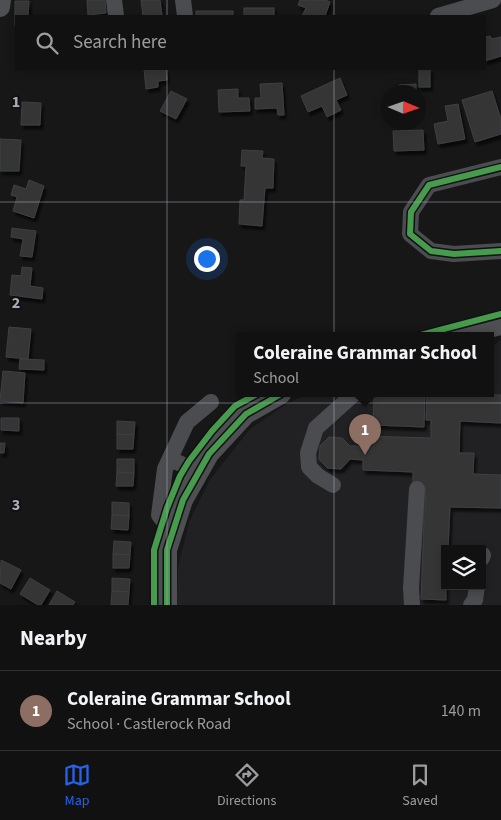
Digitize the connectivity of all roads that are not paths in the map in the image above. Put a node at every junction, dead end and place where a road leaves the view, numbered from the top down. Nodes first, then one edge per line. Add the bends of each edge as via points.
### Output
1 (1, 0) edge
2 (114, 0) edge
3 (183, 0) edge
4 (493, 0) edge
5 (0, 7) edge
6 (116, 15) edge
7 (185, 15) edge
8 (441, 15) edge
9 (501, 167) edge
10 (501, 251) edge
11 (501, 325) edge
12 (483, 332) edge
13 (277, 397) edge
14 (351, 397) edge
15 (211, 402) dead end
16 (170, 459) junction
17 (199, 472) junction
18 (333, 485) dead end
19 (417, 489) dead end
20 (173, 533) junction
21 (476, 590) edge
22 (167, 605) edge
23 (412, 605) edge
24 (470, 605) edge

1 - 5 main road
2 - 6 street
3 - 7 street
4 - 8 street
9 - 10 street via 429,185 411,212 410,234 431,251 454,254
11 - 12 main road
13 - 17 main road via 246,414 209,454
14 - 18 street via 316,428 308,453 309,467
15 - 16 street via 187,422
16 - 17 street
16 - 20 street via 165,469 159,515
17 - 20 main road via 183,500
19 - 23 street
20 - 22 main road via 167,550
21 - 24 street via 475,600

